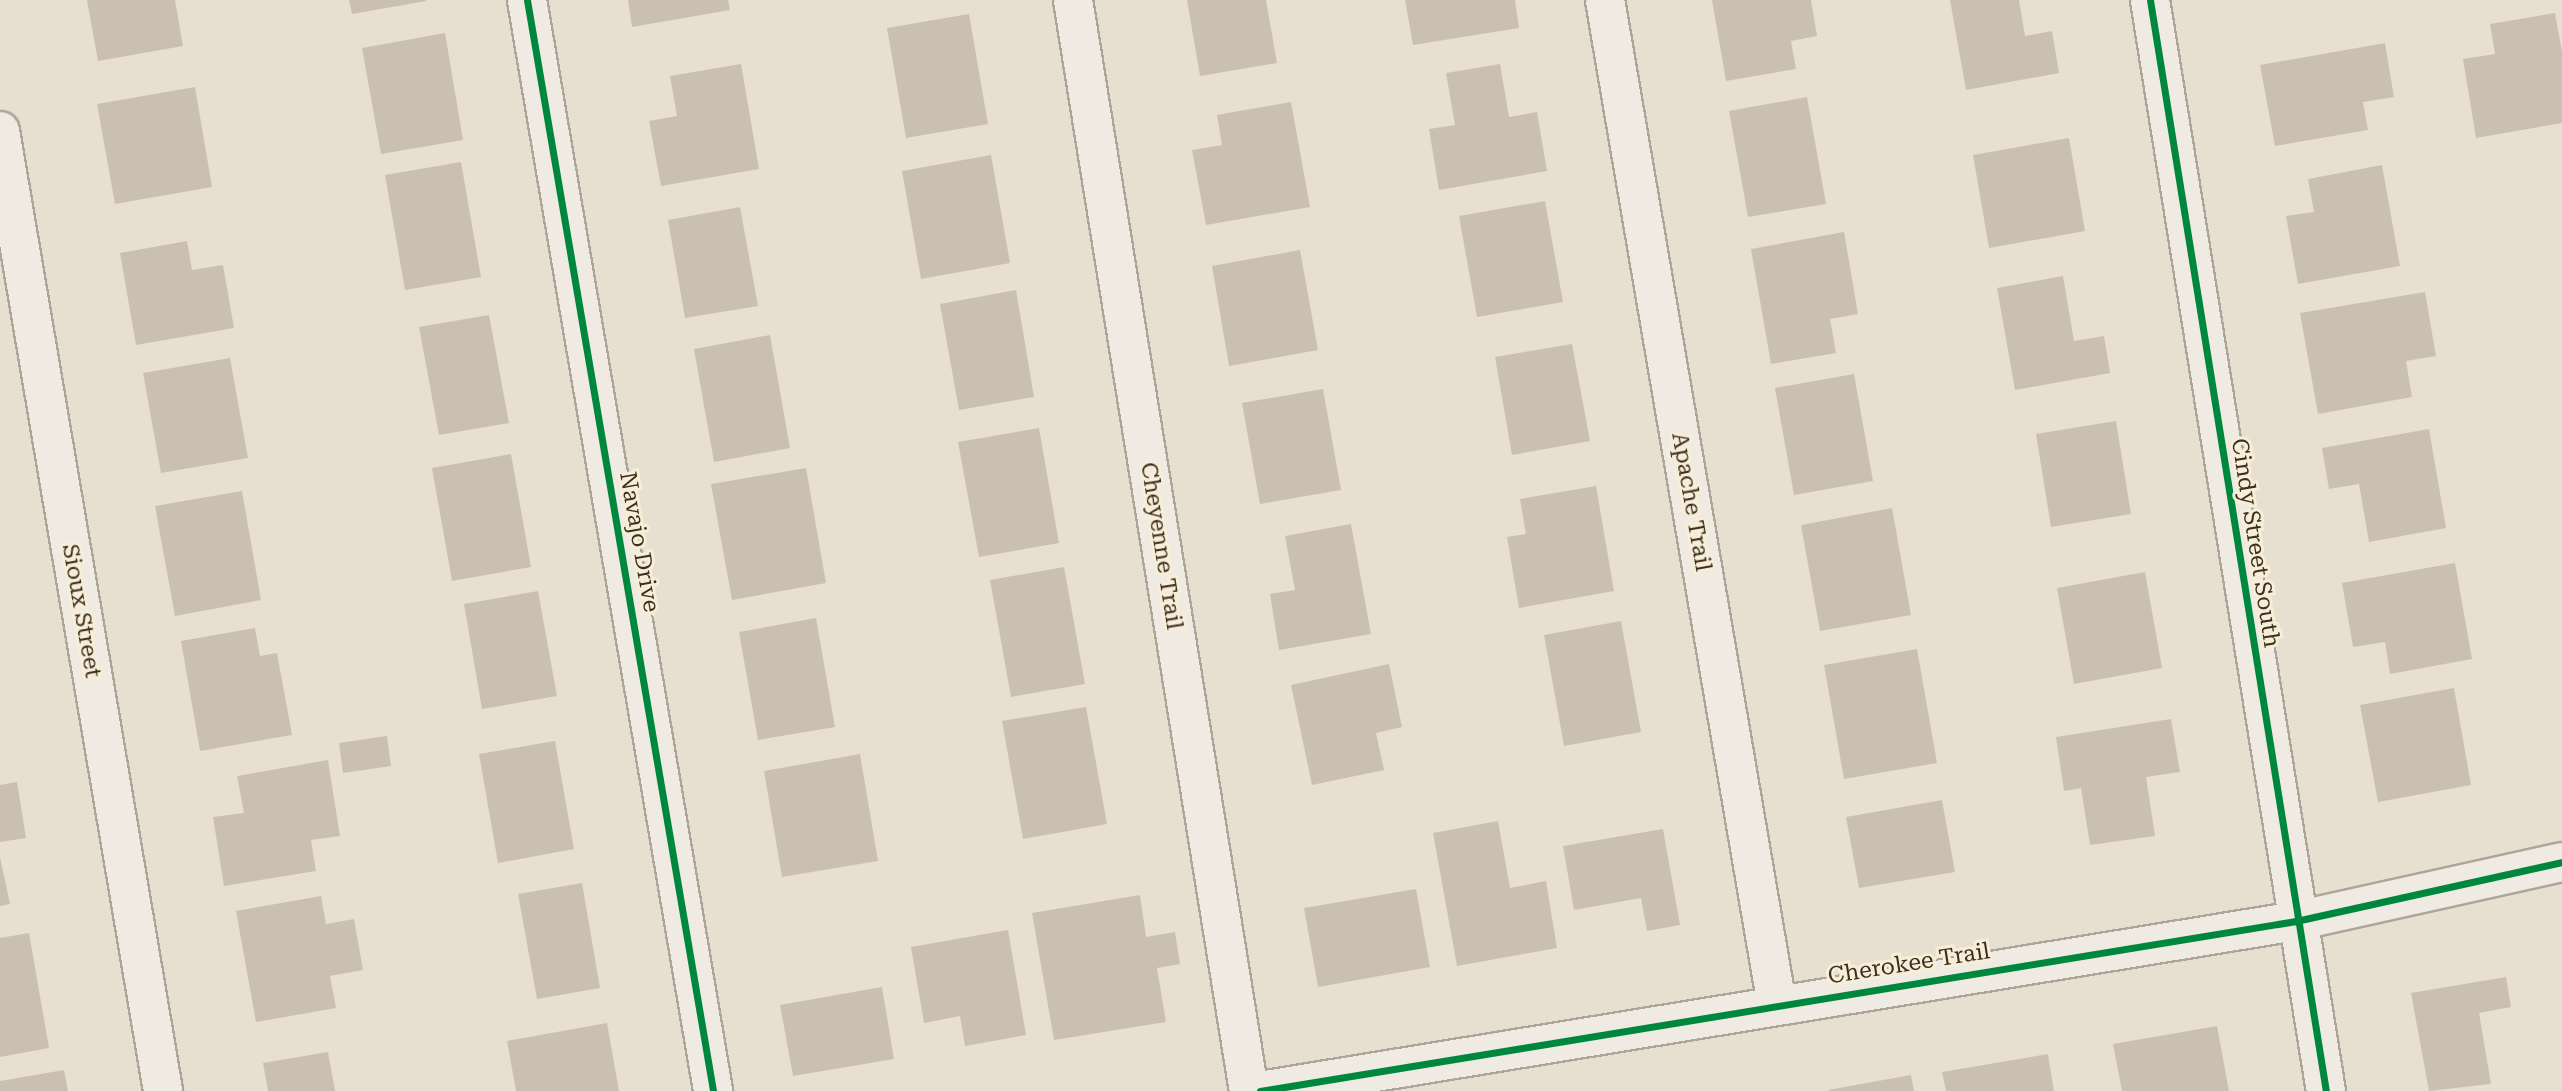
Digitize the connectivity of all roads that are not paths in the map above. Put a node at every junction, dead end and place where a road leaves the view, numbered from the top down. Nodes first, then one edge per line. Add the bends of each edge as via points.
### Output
1 (527, 0) edge
2 (1073, 0) edge
3 (1605, 0) edge
4 (2150, 0) edge
5 (0, 131) edge
6 (2562, 862) edge
7 (2296, 921) junction
8 (1777, 1005) junction
9 (163, 1091) edge
10 (713, 1091) edge
11 (1249, 1091) edge
12 (1260, 1091) edge
13 (2326, 1091) edge

1 - 10 street, Navajo Drive
2 - 11 street, Cheyenne Trail
3 - 8 street, Apache Trail
4 - 7 street, Cindy Street South
5 - 9 street, Sioux Street
6 - 7 street, Cherokee Trail
7 - 8 street, Cherokee Trail
7 - 13 street, Cindy Street South
8 - 12 street, Cherokee Trail

